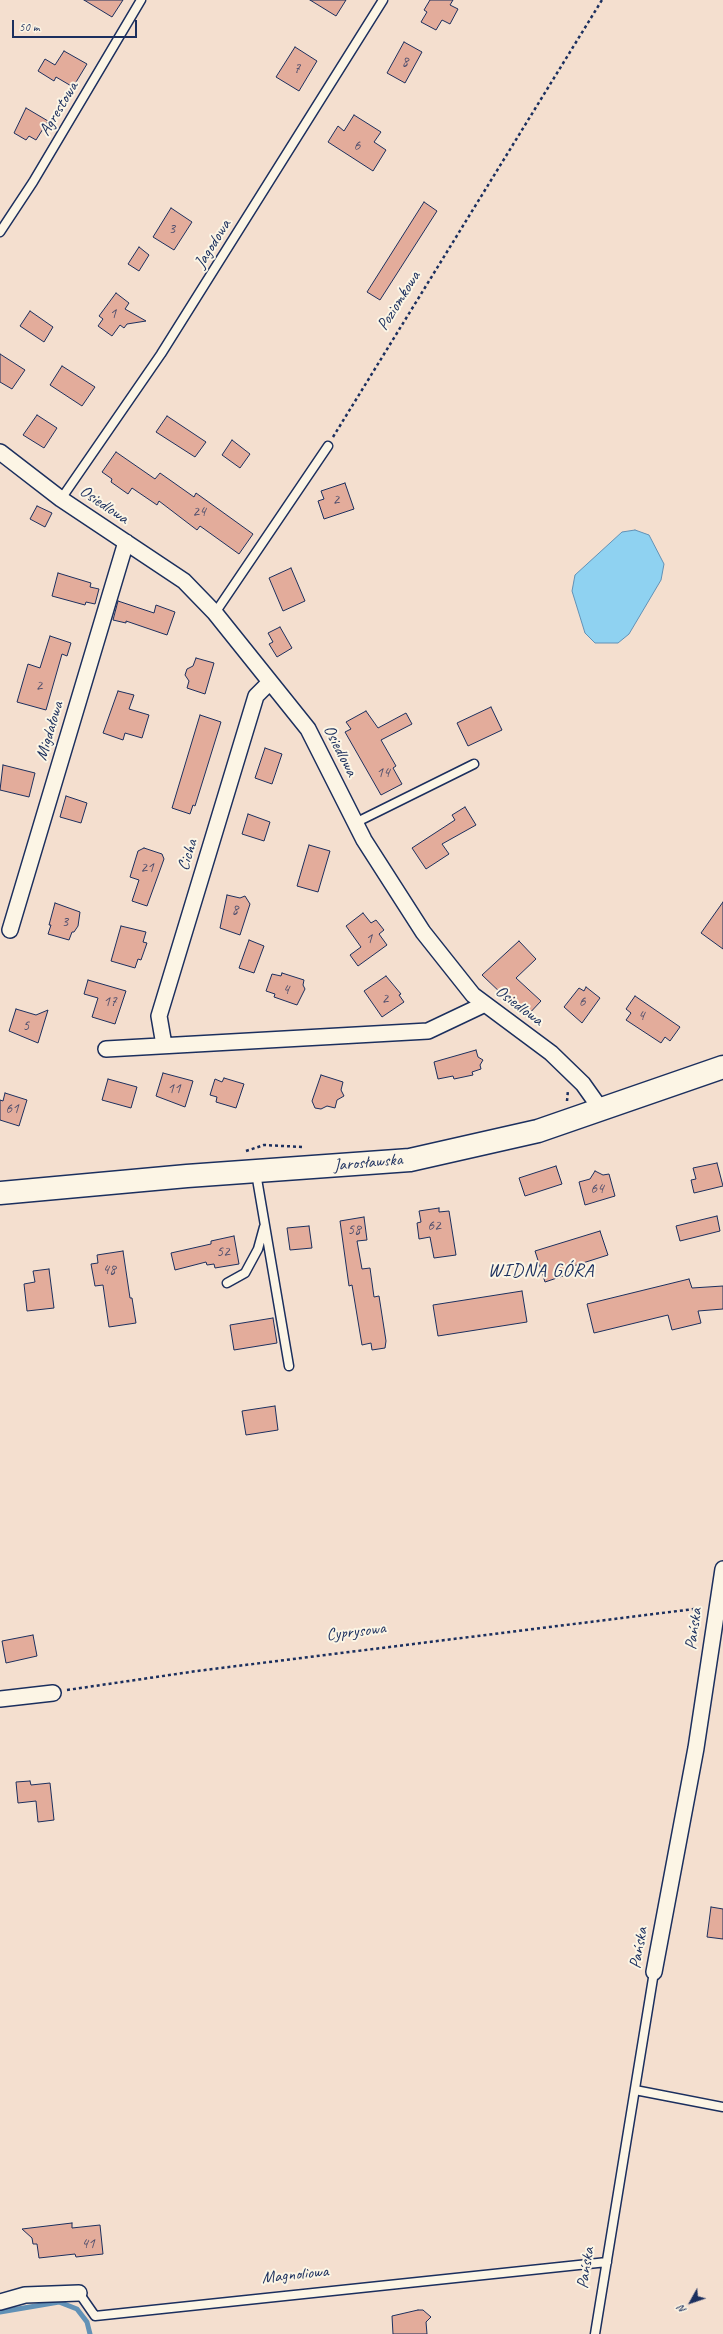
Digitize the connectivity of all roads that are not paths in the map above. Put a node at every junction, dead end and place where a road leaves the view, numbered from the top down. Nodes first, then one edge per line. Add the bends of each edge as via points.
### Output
1 (141, 0) edge
2 (383, 0) edge
3 (0, 232) edge
4 (328, 446) road end
5 (0, 452) edge
6 (61, 499) junction
7 (126, 542) junction
8 (215, 613) junction
9 (270, 682) junction
10 (474, 764) dead end
11 (355, 823) junction
12 (10, 930) dead end
13 (485, 1004) junction
14 (164, 1045) junction
15 (106, 1049) dead end
16 (723, 1067) edge
17 (600, 1108) junction
18 (256, 1172) junction
19 (0, 1193) edge
20 (265, 1225) junction
21 (227, 1282) dead end
22 (289, 1366) dead end
23 (723, 1569) edge
24 (53, 1693) road end
25 (0, 1700) edge
26 (654, 1972) joint
27 (635, 2090) junction
28 (723, 2107) edge
29 (607, 2262) junction
30 (79, 2293) joint
31 (0, 2302) edge
32 (595, 2334) edge

1 - 3 lane, Agrestowa via 41,169
2 - 6 lane, Jagodowa via 161,354
4 - 8 lane
5 - 6 street, Osiedlowa
6 - 7 street, Osiedlowa
7 - 8 street, Osiedlowa via 184,581
7 - 12 street, Migdałowa
8 - 9 street, Osiedlowa
9 - 11 street, Osiedlowa via 308,729
9 - 14 street, Cicha via 256,696 159,1016
10 - 11 lane
11 - 13 street, Osiedlowa via 423,932 473,995
13 - 14 street via 428,1031
13 - 17 street, Osiedlowa via 551,1053 583,1084
14 - 15 street
16 - 17 main road, Jarosławska
17 - 18 main road, Jarosławska via 538,1131 410,1160
18 - 19 main road, Jarosławska
18 - 20 lane
20 - 21 lane via 258,1249 245,1273
20 - 22 lane
23 - 26 street, Pańska via 696,1748
24 - 25 street
26 - 27 lane, Pańska
27 - 28 lane
27 - 29 lane, Pańska
29 - 30 lane, Magnoliowa via 95,2316
29 - 32 lane, Pańska
30 - 31 street, Magnoliowa via 25,2295

